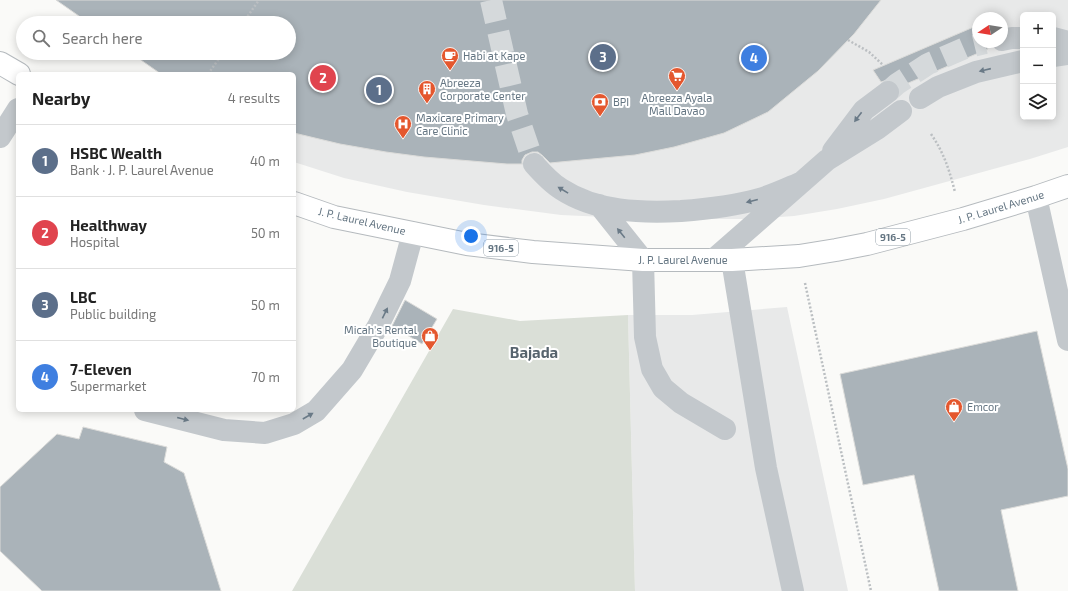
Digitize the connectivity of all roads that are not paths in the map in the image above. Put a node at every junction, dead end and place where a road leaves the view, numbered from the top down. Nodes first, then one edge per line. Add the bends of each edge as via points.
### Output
1 (1020, 38) edge
2 (1008, 39) edge
3 (1056, 39) edge
4 (1068, 42) edge
5 (1068, 54) edge
6 (1056, 56) edge
7 (1020, 62) edge
8 (0, 63) edge
9 (16, 72) edge
10 (888, 92) tunnel mouth
11 (920, 98) dead end
12 (16, 111) edge
13 (901, 111) tunnel mouth
14 (0, 137) edge
15 (827, 160) junction
16 (534, 164) tunnel mouth
17 (802, 182) junction
18 (1068, 186) edge
19 (1036, 197) junction
20 (296, 204) edge
21 (599, 205) junction
22 (413, 233) junction
23 (643, 260) junction
24 (722, 260) junction
25 (1068, 340) edge
26 (153, 412) edge
27 (725, 429) dead end
28 (793, 591) edge

1 - 2 lane
3 - 4 lane
5 - 6 lane
7 -> 11 lane via 976,72 938,87
8 - 9 main road
10 -> 15 lane via 864,110
12 - 14 lane
13 - 15 lane
15 - 17 lane
21 -> 16 lane via 560,189
17 -> 21 lane via 761,199 698,210 631,211
17 - 24 lane
18 - 19 main road, J. P. Laurel Avenue / 916-5
19 - 24 main road, J. P. Laurel Avenue / 916-5 via 867,244 799,256
19 - 25 lane
20 - 22 main road, J. P. Laurel Avenue / 916-5 via 334,217
23 -> 21 lane
22 - 23 main road, J. P. Laurel Avenue / 916-5 via 474,245 533,252
26 -> 22 lane via 224,430 265,433 294,424 316,411 352,370 378,326 400,281
23 - 24 main road, J. P. Laurel Avenue / 916-5
23 - 27 lane via 645,337 652,369 663,388 681,403
24 - 28 lane

